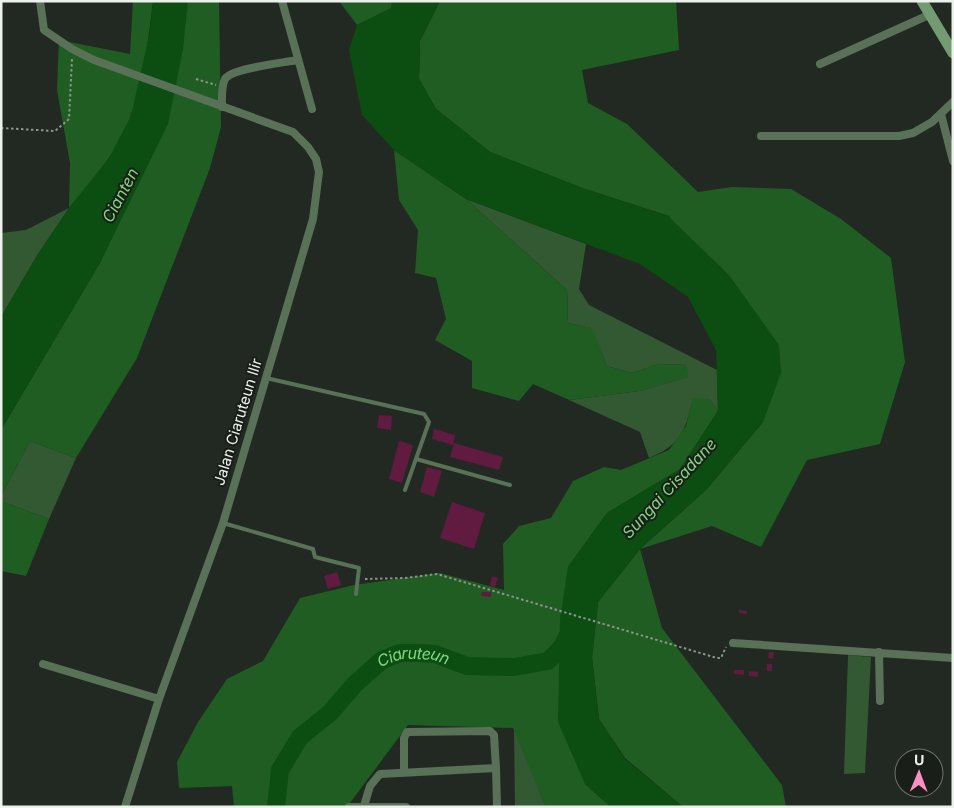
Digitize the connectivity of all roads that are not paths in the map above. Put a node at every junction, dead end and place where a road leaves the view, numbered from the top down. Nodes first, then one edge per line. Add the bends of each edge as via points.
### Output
1 (40, 1) edge
2 (282, 1) edge
3 (922, 1) edge
4 (931, 14) junction
5 (953, 53) edge
6 (297, 60) junction
7 (820, 64) dead end
8 (953, 102) edge
9 (222, 107) junction
10 (312, 109) dead end
11 (941, 114) junction
12 (760, 136) dead end
13 (953, 161) edge
14 (266, 378) junction
15 (416, 459) junction
16 (510, 485) dead end
17 (405, 490) dead end
18 (223, 522) junction
19 (356, 594) dead end
20 (734, 643) road end
21 (878, 652) junction
22 (953, 658) edge
23 (43, 664) dead end
24 (159, 699) junction
25 (880, 701) dead end
26 (496, 768) junction
27 (404, 771) junction
28 (364, 806) edge
29 (125, 807) edge
30 (349, 807) edge
31 (406, 807) edge
32 (497, 807) edge

1 - 9 street, Jalan Ciaruteun Ilir via 44,30 72,49
2 - 6 street
3 - 4 main road
4 - 5 main road
4 - 7 street
6 - 9 street via 230,75 223,88
6 - 10 street
8 - 11 street
9 - 14 street, Jalan Ciaruteun Ilir via 292,132 308,147 319,172 314,219
11 - 12 street via 913,133 899,136
11 - 13 street
14 - 15 lane via 424,414 429,422
14 - 18 street, Jalan Ciaruteun Ilir
15 - 16 lane
15 - 17 lane
18 - 19 lane via 312,549 315,557 359,568
18 - 24 street, Jalan Ciaruteun Ilir
20 - 21 street
21 - 22 street
21 - 25 street
23 - 24 street
24 - 29 street, Jalan Ciaruteun Ilir
26 - 27 street
26 - 27 street via 494,735 490,731 416,732 404,734
26 - 32 street
27 - 28 street via 380,774 374,779
28 - 30 street
28 - 31 street

